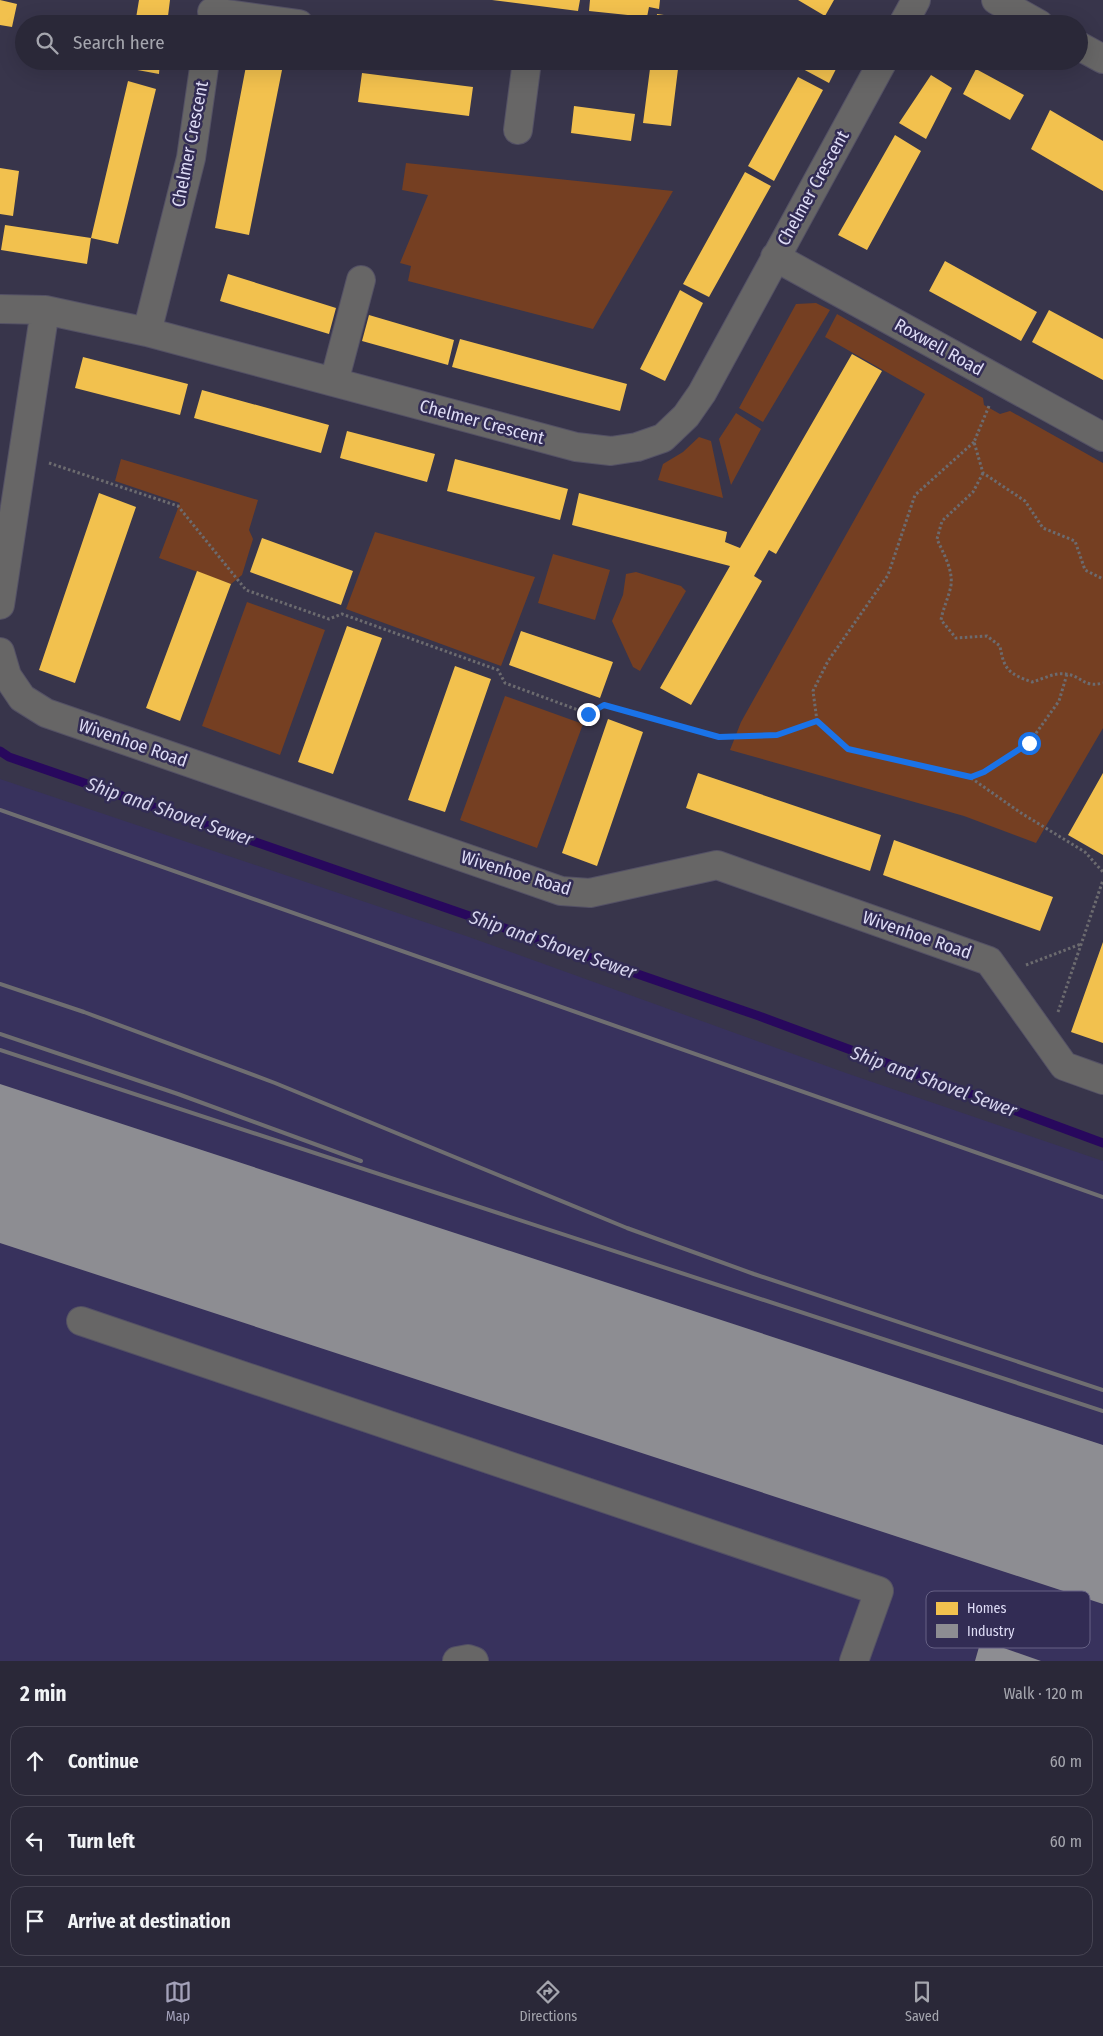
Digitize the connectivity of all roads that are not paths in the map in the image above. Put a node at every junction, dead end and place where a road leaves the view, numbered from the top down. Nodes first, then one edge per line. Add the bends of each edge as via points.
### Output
1 (916, 0) edge
2 (996, 0) edge
3 (212, 12) edge
4 (234, 15) edge
5 (908, 15) edge
6 (1024, 15) edge
7 (1088, 51) edge
8 (1103, 59) edge
9 (204, 70) edge
10 (526, 70) edge
11 (878, 70) edge
12 (518, 130) dead end
13 (776, 257) junction
14 (361, 280) dead end
15 (0, 309) edge
16 (45, 310) junction
17 (147, 332) junction
18 (334, 382) junction
19 (1103, 437) edge
20 (0, 605) edge
21 (0, 652) edge
22 (1103, 1080) edge
23 (81, 1322) dead end
24 (457, 1661) edge
25 (474, 1661) edge
26 (854, 1661) edge

1 - 5 street
2 - 6 street
3 - 4 street
7 - 8 street
9 - 17 street, Chelmer Crescent via 191,158
10 - 12 street
11 - 13 street, Chelmer Crescent
13 - 18 street, Chelmer Crescent via 702,393 686,416 663,438 637,447 611,451 576,447
13 - 19 street, Roxwell Road
14 - 18 street
15 - 16 street
16 - 17 street
16 - 20 street
17 - 18 street, Chelmer Crescent
21 - 22 street, Wivenhoe Road via 7,676 22,698 46,713 561,891 590,893 717,865 989,961 1064,1066
23 - 26 street via 879,1592
24 - 25 street

